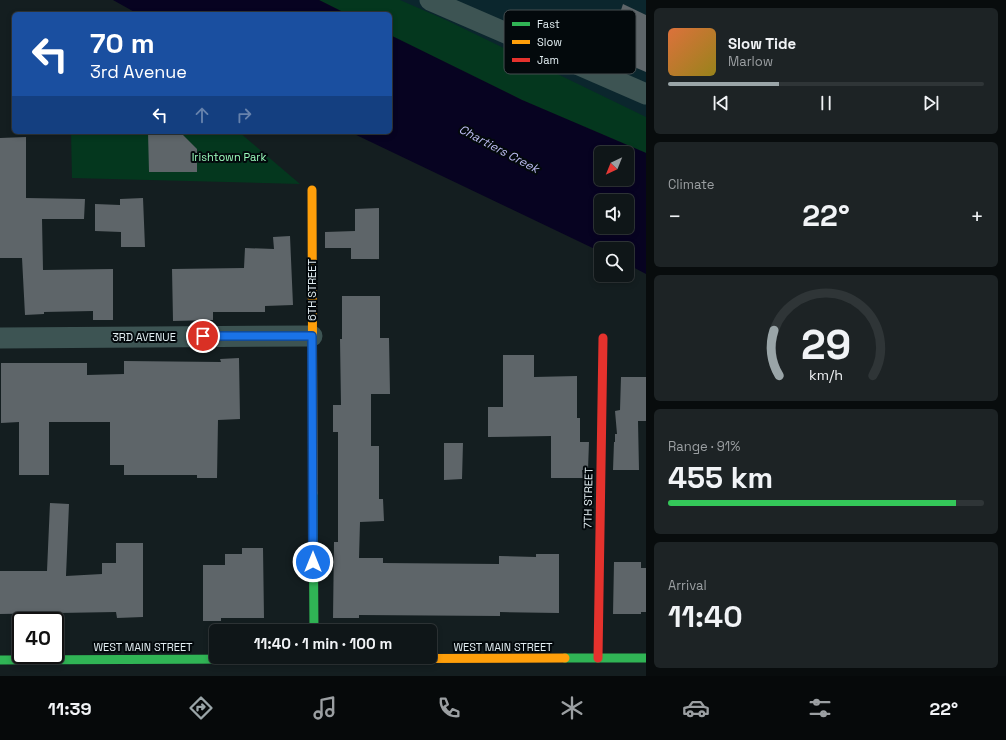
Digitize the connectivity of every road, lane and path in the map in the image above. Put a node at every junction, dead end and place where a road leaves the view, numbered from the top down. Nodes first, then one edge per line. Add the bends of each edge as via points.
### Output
1 (430, 0) edge
2 (504, 32) edge
3 (600, 74) edge
4 (646, 94) edge
5 (312, 190) dead end
6 (312, 336) junction
7 (0, 338) edge
8 (603, 338) dead end
9 (314, 624) edge
10 (598, 658) junction
11 (646, 658) edge
12 (209, 659) edge
13 (437, 659) edge
14 (450, 659) junction
15 (0, 660) edge
16 (450, 670) dead end

1 - 2 street
3 - 4 street
5 - 6 street, 6TH STREET
6 - 7 street, 3RD AVENUE
6 - 9 street, 6TH STREET
8 - 10 street, 7TH STREET
10 - 11 street, WEST MAIN STREET
10 - 14 street, WEST MAIN STREET
12 - 15 street, WEST MAIN STREET
13 - 14 street, WEST MAIN STREET
14 - 16 street

